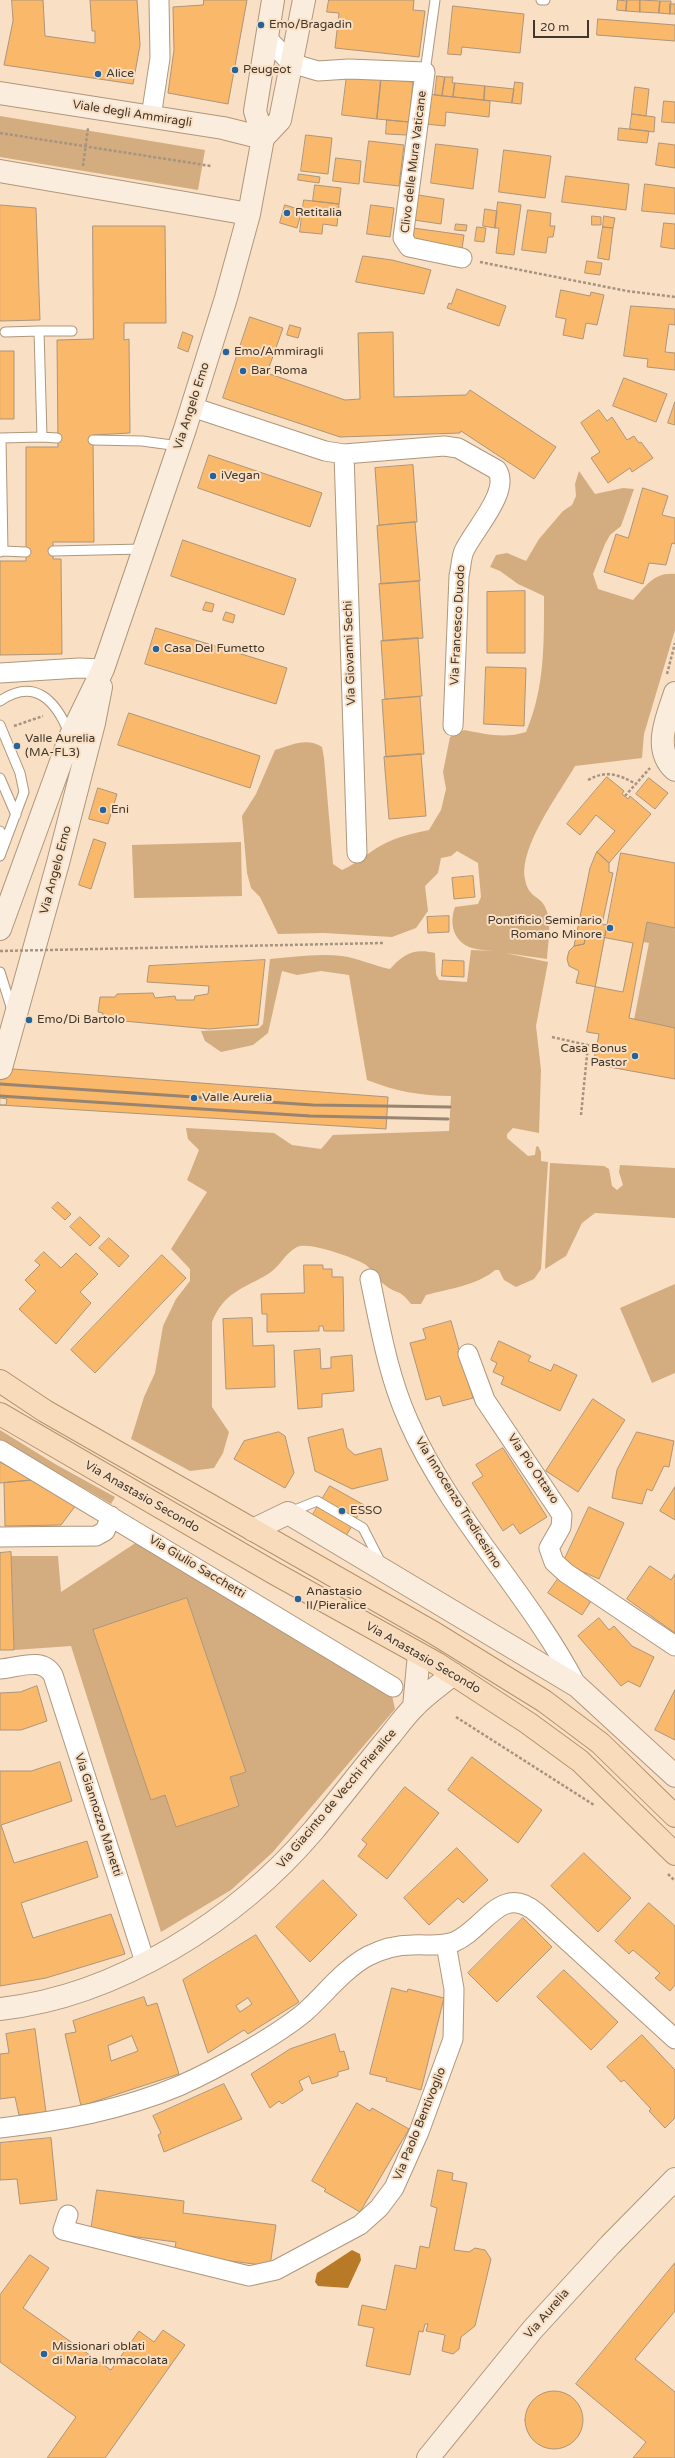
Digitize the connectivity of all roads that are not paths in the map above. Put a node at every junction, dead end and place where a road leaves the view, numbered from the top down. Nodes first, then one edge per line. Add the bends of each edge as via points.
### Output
1 (159, 0) edge
2 (273, 0) edge
3 (304, 0) edge
4 (435, 0) edge
5 (541, 0) edge
6 (544, 0) edge
7 (267, 38) junction
8 (291, 63) junction
9 (425, 72) junction
10 (0, 93) edge
11 (151, 117) junction
12 (263, 138) junction
13 (0, 171) edge
14 (249, 214) junction
15 (462, 258) road end
16 (39, 331) junction
17 (72, 331) dead end
18 (5, 332) dead end
19 (192, 407) junction
20 (42, 437) junction
21 (58, 438) dead end
22 (93, 440) dead end
23 (179, 446) junction
24 (344, 454) junction
25 (144, 549) junction
26 (1, 551) edge
27 (53, 551) dead end
28 (26, 552) dead end
29 (103, 670) junction
30 (0, 673) edge
31 (675, 693) edge
32 (0, 701) edge
33 (0, 725) edge
34 (453, 726) dead end
35 (70, 737) junction
36 (675, 770) edge
37 (0, 778) edge
38 (16, 815) junction
39 (0, 831) edge
40 (5, 843) junction
41 (357, 853) dead end
42 (0, 856) edge
43 (0, 929) edge
44 (0, 972) edge
45 (15, 1019) junction
46 (1, 1068) dead end
47 (370, 1279) dead end
48 (468, 1354) dead end
49 (0, 1381) edge
50 (0, 1414) edge
51 (0, 1450) edge
52 (111, 1516) junction
53 (253, 1530) junction
54 (0, 1537) edge
55 (393, 1577) junction
56 (386, 1606) junction
57 (675, 1646) edge
58 (418, 1654) junction
59 (0, 1669) edge
60 (453, 1674) junction
61 (577, 1686) junction
62 (393, 1687) dead end
63 (414, 1707) junction
64 (675, 1776) edge
65 (675, 1816) edge
66 (675, 1854) edge
67 (446, 1944) junction
68 (145, 1962) junction
69 (0, 2009) edge
70 (675, 2039) edge
71 (0, 2128) edge
72 (675, 2179) edge
73 (68, 2215) dead end
74 (428, 2458) edge

1 - 11 street via 160,58
2 - 7 main road, Via Angelo Emo
3 - 8 main road
4 - 9 lane
5 - 6 lane
7 - 8 street
7 - 12 main road, Via Angelo Emo via 255,111
8 - 9 street via 318,71 349,69
8 - 12 main road via 280,120
9 - 15 street, Clivo delle Mura Vaticane via 403,238 409,247
10 - 11 main road, Viale degli Ammiragli
11 - 12 main road, Viale degli Ammiragli via 223,128
12 - 14 main road, Via Angelo Emo
13 - 14 main road
14 - 19 main road, Via Angelo Emo
16 - 17 lane
16 - 18 lane
16 - 20 lane
19 - 23 main road, Via Angelo Emo
19 - 24 street, Via Francesco Duodo via 325,451
20 - 21 lane
20 - 26 lane via 1,438
22 - 23 lane via 142,441
23 - 25 main road, Via Angelo Emo
24 - 34 street, Via Francesco Duodo via 444,446 458,448 483,460 500,474 499,493 464,552 459,576
24 - 41 street, Via Giovanni Sechi
25 - 27 lane
25 - 29 main road, Via Angelo Emo
26 - 28 lane
29 - 30 street via 79,668
29 - 35 main road, Via Angelo Emo
29 - 45 main road, Via Angelo Emo via 94,723
31 - 36 main road via 662,746 665,759
32 - 35 lane via 24,692 42,695 60,712
33 - 38 lane via 23,784 23,796
35 - 43 main road, Via Angelo Emo
37 - 38 lane
38 - 40 lane
39 - 40 lane
40 - 42 lane
44 - 45 lane
45 - 46 main road, Via Angelo Emo
47 - 61 street, Via Innocenzo Tredicesimo via 393,1380 417,1439 477,1536 558,1649
48 - 57 street, Via Pio Ottavo via 484,1400 562,1515 561,1527 549,1548 554,1562 566,1573
49 - 53 main road via 38,1407
50 - 58 main road, Via Anastasio Secondo
51 - 52 street, Via Giulio Sacchetti
52 - 54 street via 105,1531 96,1536
52 - 62 street, Via Giulio Sacchetti
53 - 55 main road, Via Innocenzo Tredicesimo via 288,1513
53 - 56 main road
55 - 56 main road
55 - 61 main road, Via Innocenzo Tredicesimo
56 - 65 main road via 467,1652 561,1712 600,1743
58 - 60 main road, Via Anastasio Secondo
58 - 63 main road
59 - 68 street, Via Giannozzo Manetti via 36,1664 49,1669
60 - 63 main road, Via Giacinto de Vecchi Pieralice
60 - 66 main road, Via Anastasio Secondo via 572,1754
61 - 64 main road, Via Innocenzo Tredicesimo
63 - 68 main road, Via Giacinto de Vecchi Pieralice via 314,1830 270,1876 209,1924
67 - 70 street via 461,1938 500,1907 514,1902 524,1903 562,1934
67 - 71 street via 384,1948 366,1957 304,2013 263,2040 179,2086 103,2111 55,2122
67 - 73 street, Via Paolo Bentivoglio via 454,1989 452,2039 419,2132 394,2188 379,2208 360,2226 284,2267 267,2274 249,2276 63,2230
68 - 69 main road, Via Giacinto de Vecchi Pieralice via 85,1989 33,2004
72 - 74 main road, Via Aurelia via 533,2329

